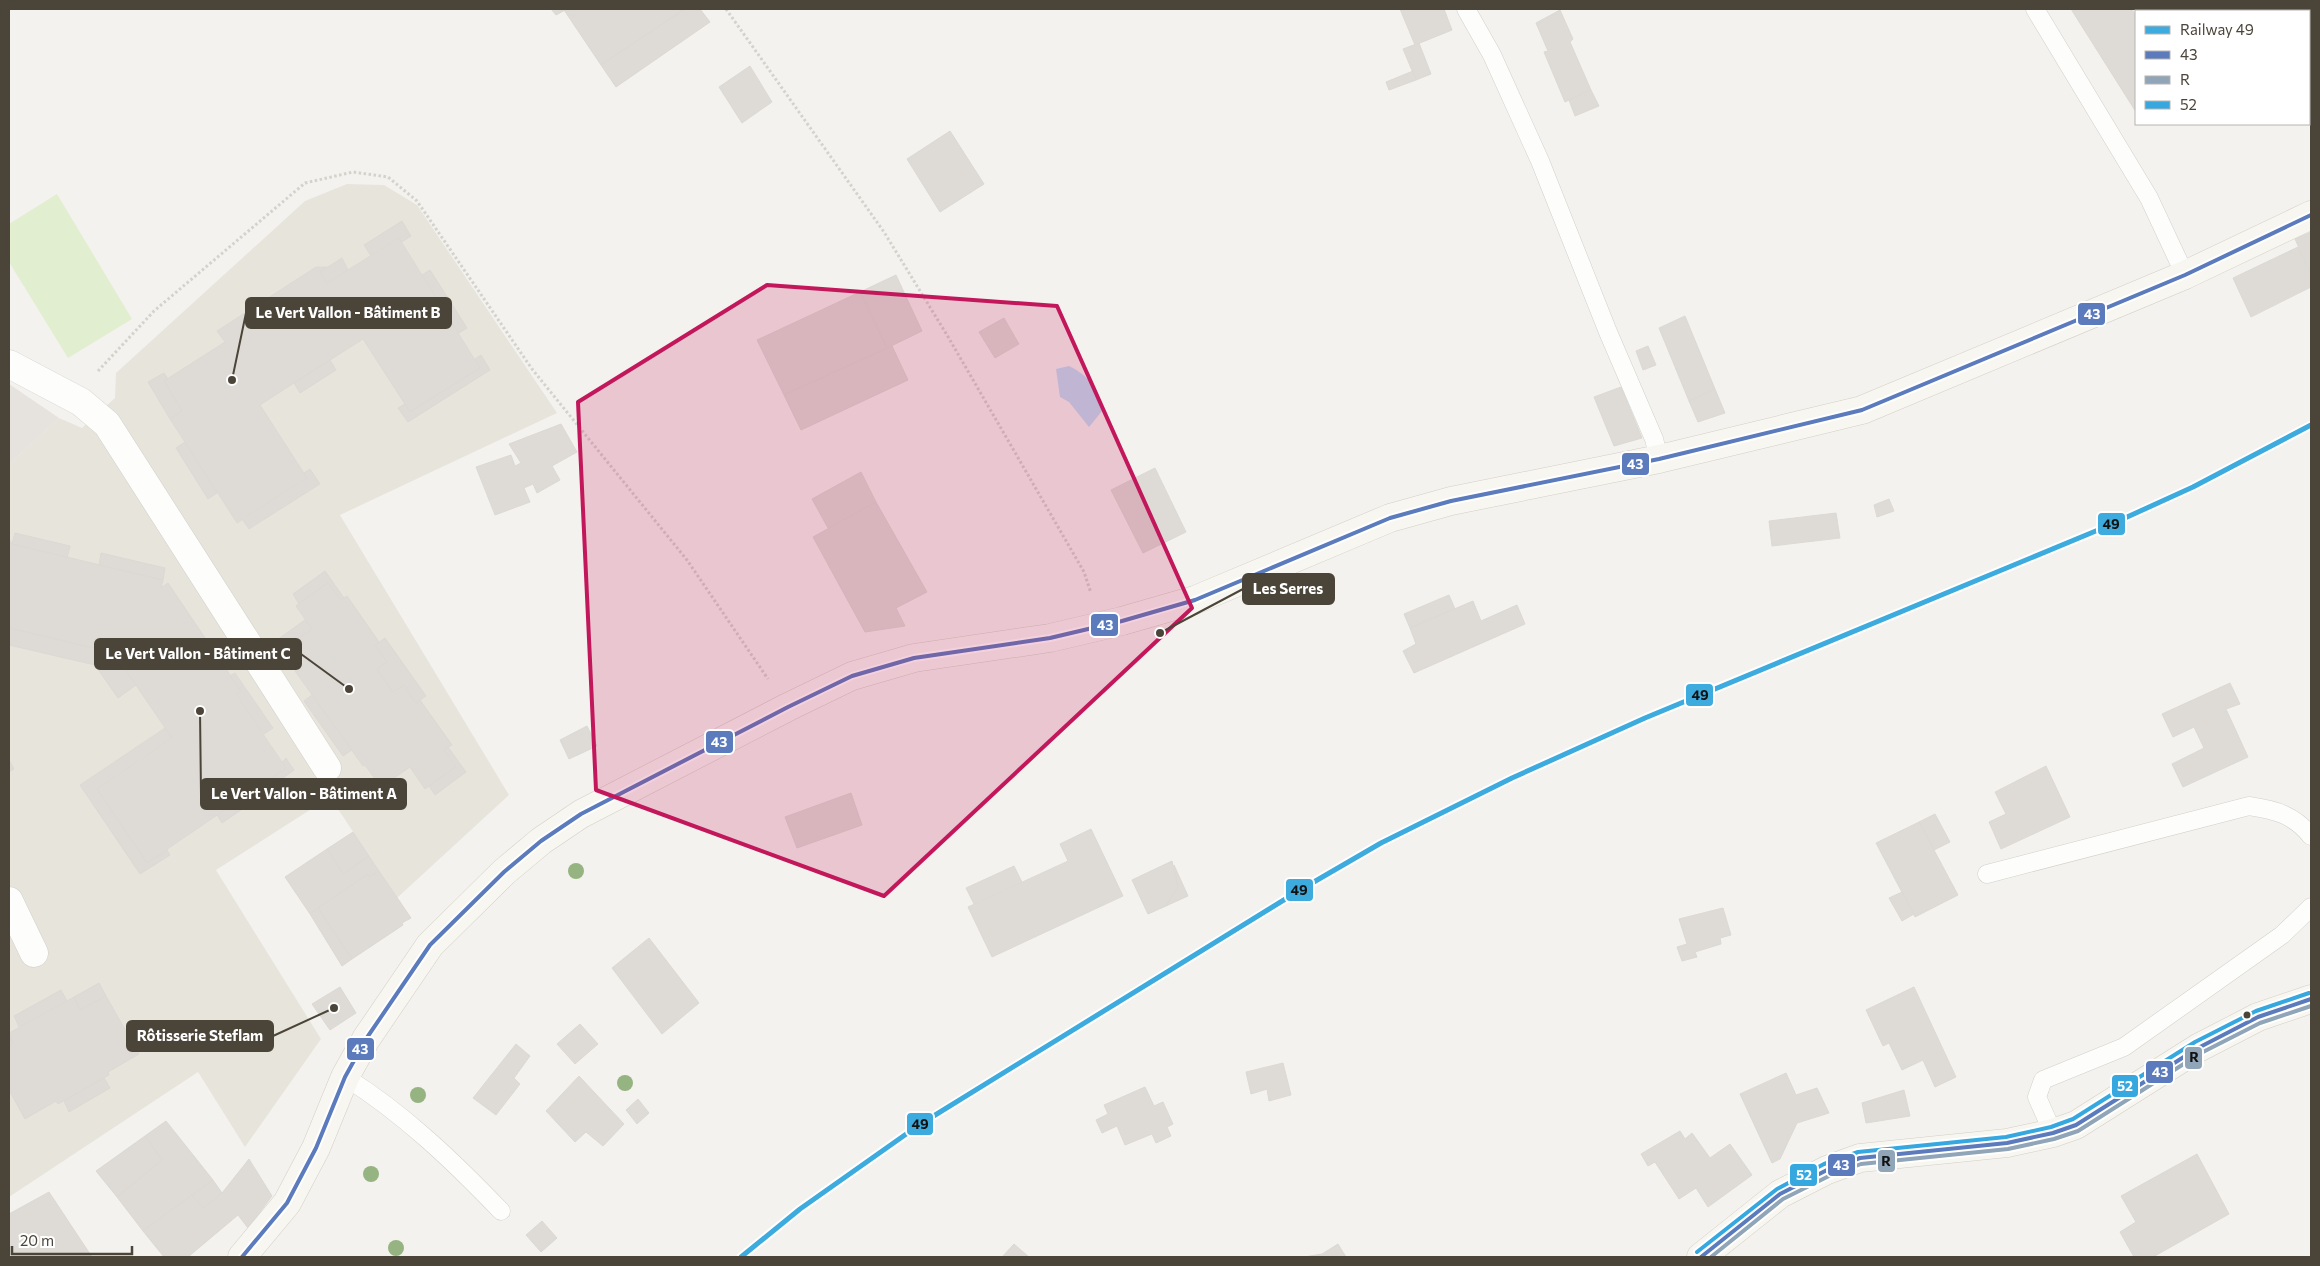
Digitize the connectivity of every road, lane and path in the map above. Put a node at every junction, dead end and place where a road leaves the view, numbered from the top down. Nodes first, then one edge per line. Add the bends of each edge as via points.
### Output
1 (726, 9) edge
2 (1466, 9) edge
3 (2035, 9) edge
4 (2311, 215) edge
5 (2185, 275) junction
6 (9, 364) edge
7 (81, 402) junction
8 (1659, 459) junction
9 (1103, 626) junction
10 (788, 707) junction
11 (327, 768) dead end
12 (2311, 836) edge
13 (1987, 874) dead end
14 (9, 901) edge
15 (2311, 907) edge
16 (34, 953) dead end
17 (2311, 999) edge
18 (345, 1077) junction
19 (2053, 1134) junction
20 (501, 1211) dead end
21 (242, 1257) edge
22 (1701, 1257) edge

1 - 9 path via 884,232 947,335 1084,572
2 - 8 lane via 1492,55 1540,162 1654,439
3 - 5 lane via 2148,198
4 - 5 street
5 - 8 street via 1862,410
6 - 7 street
7 - 10 path via 98,370 154,311 304,183 353,172 388,176 418,201 532,369 687,560
7 - 11 street via 106,424
8 - 9 street via 1451,501 1390,518 1195,600
9 - 10 street via 1050,638 914,658 852,676
10 - 18 street via 595,806 540,841 430,945 366,1038
12 - 13 lane via 2302,824 2275,810 2249,806
14 - 16 street
15 - 19 lane via 2282,935 2124,1046 2043,1080 2037,1097
17 - 19 street via 2258,1017 2198,1048 2076,1125
18 - 20 lane via 367,1090 418,1132
18 - 21 street via 316,1148 287,1203
19 - 22 street via 2007,1143 1860,1158 1827,1170 1780,1194

